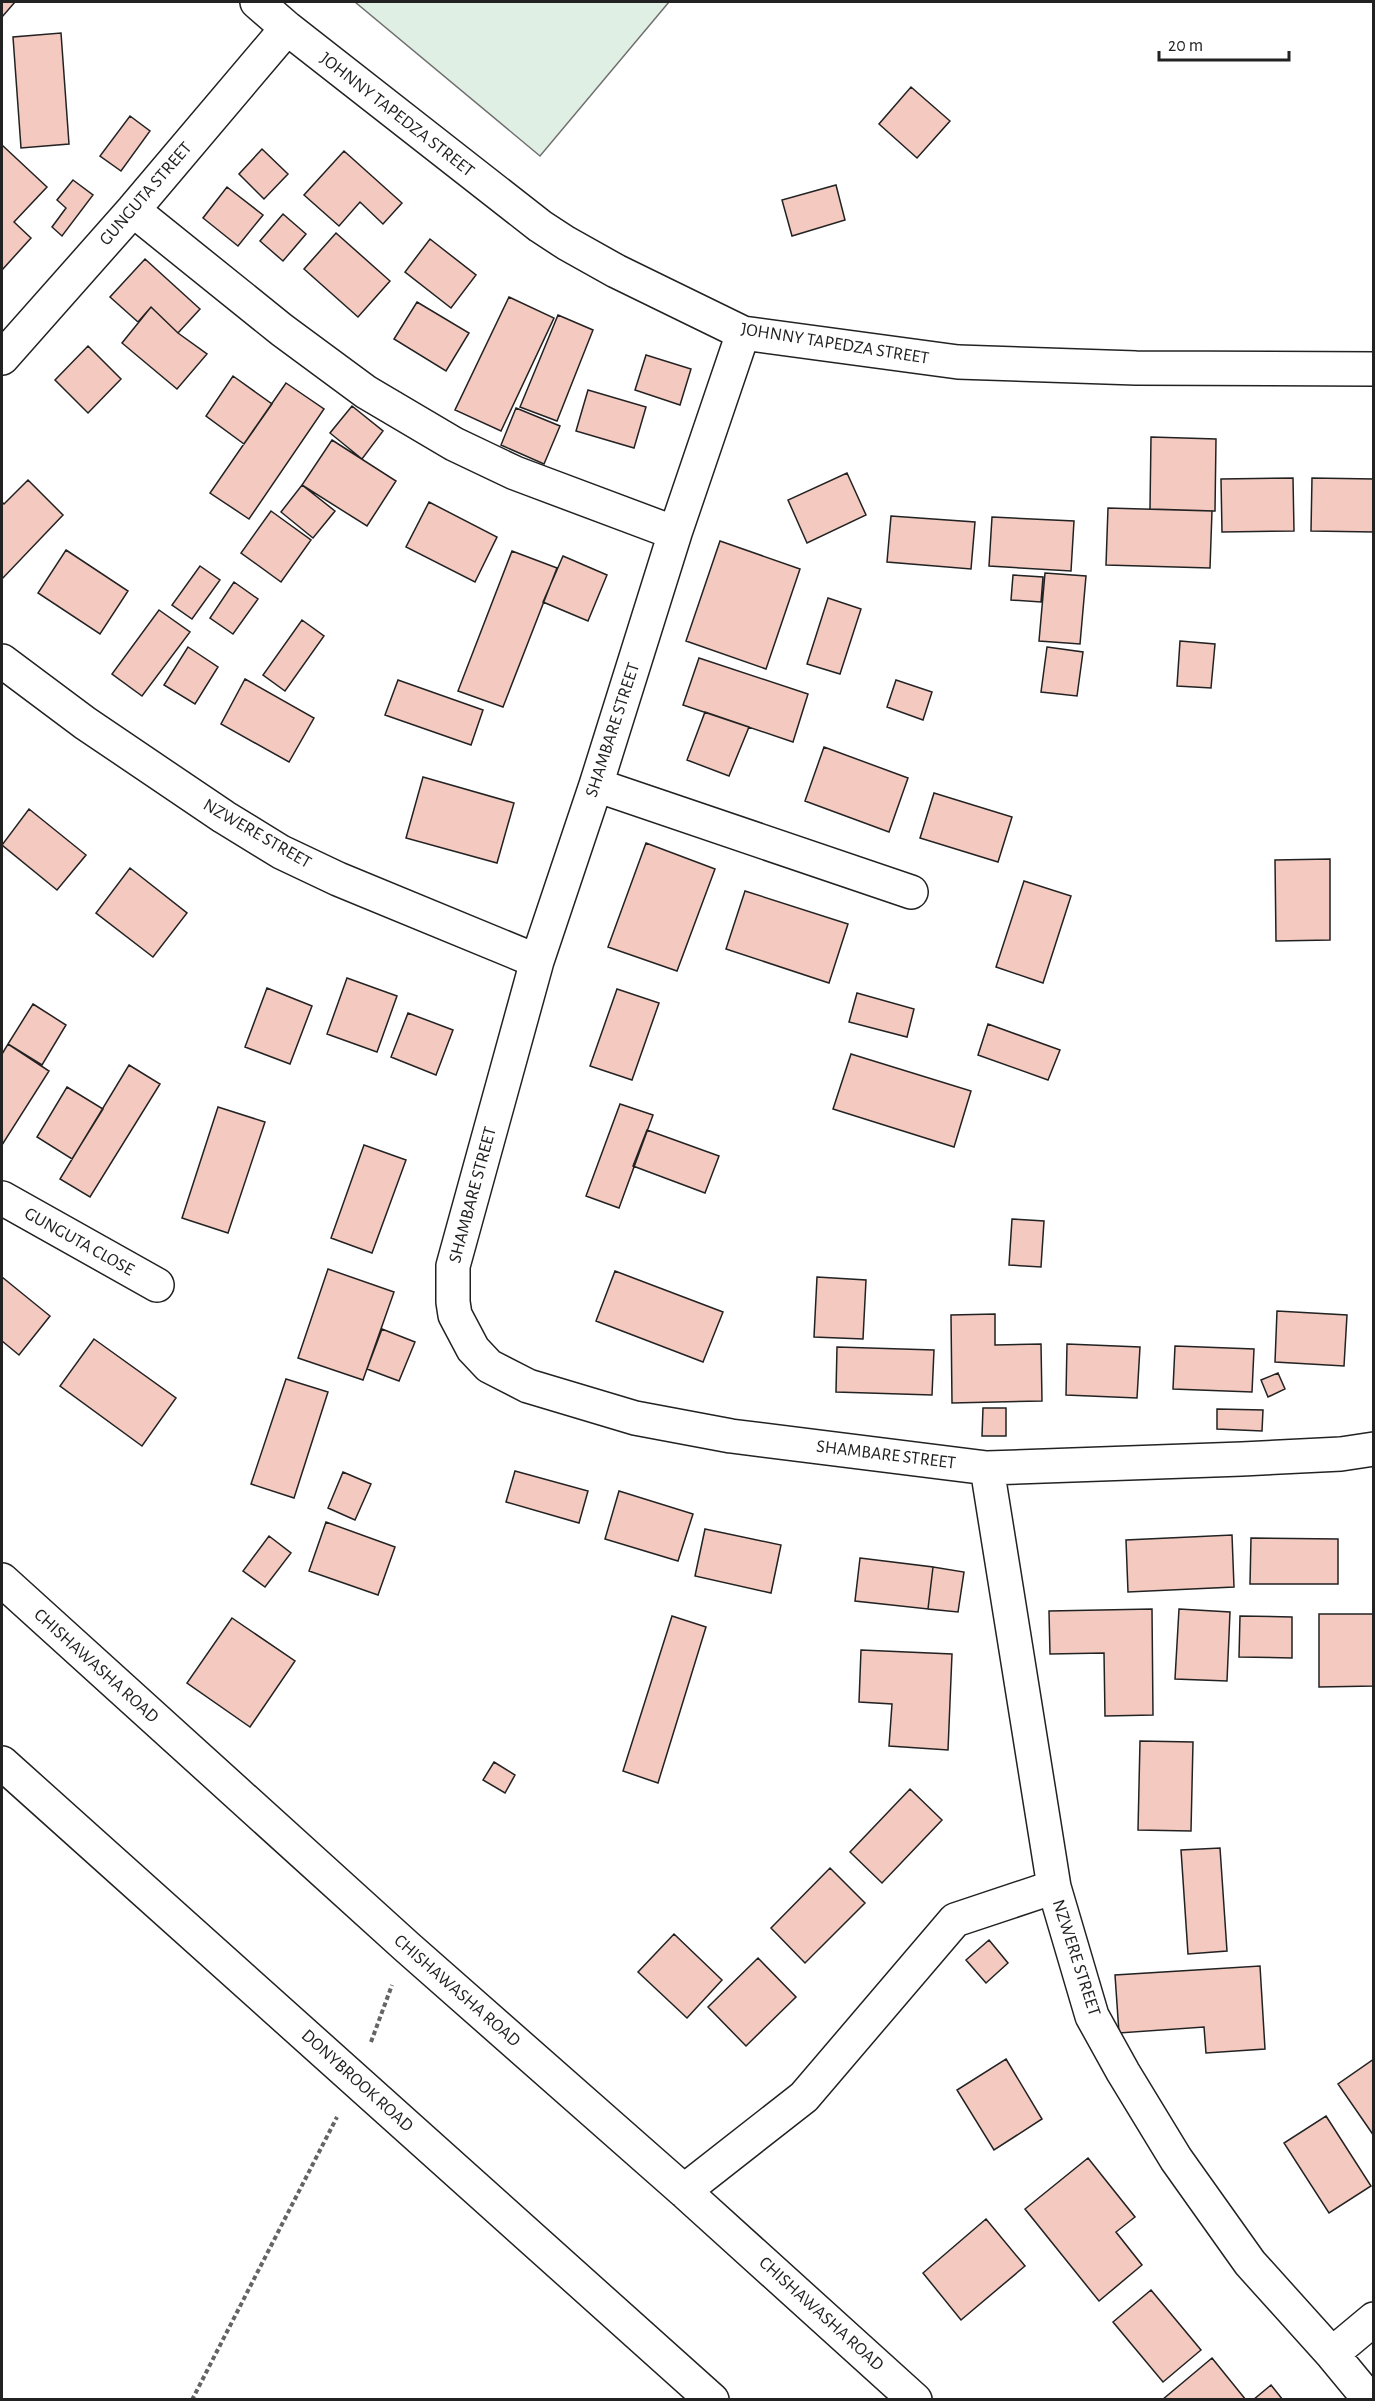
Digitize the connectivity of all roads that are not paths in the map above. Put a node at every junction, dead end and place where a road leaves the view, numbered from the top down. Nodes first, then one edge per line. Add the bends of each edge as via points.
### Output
1 (257, 2) edge
2 (287, 28) junction
3 (133, 210) junction
4 (743, 333) junction
5 (2, 358) edge
6 (1374, 369) edge
7 (675, 533) junction
8 (2, 662) edge
9 (596, 785) junction
10 (911, 892) dead end
11 (537, 961) junction
12 (2, 1198) edge
13 (157, 1285) dead end
14 (1374, 1449) edge
15 (987, 1468) junction
16 (2, 1580) edge
17 (2, 1763) edge
18 (1054, 1887) junction
19 (684, 2191) junction
20 (1374, 2319) edge
21 (1332, 2354) junction
22 (712, 2400) edge
23 (915, 2400) edge
24 (1370, 2400) edge

1 - 2 street, JOHNNY TAPEDZA STREET
2 - 3 street, GUNGUTA STREET
2 - 4 street, JOHNNY TAPEDZA STREET via 540,226 616,271
3 - 5 street, GUNGUTA STREET
3 - 7 street via 366,392 454,444 515,473
4 - 6 street, JOHNNY TAPEDZA STREET via 958,362 1136,368
4 - 7 street, SHAMBARE STREET
7 - 9 street, SHAMBARE STREET
8 - 11 street, NZWERE STREET via 85,723 281,852
9 - 10 street
9 - 11 street, SHAMBARE STREET
11 - 15 street, SHAMBARE STREET via 453,1266 455,1315 473,1349 489,1366 528,1386 635,1418 731,1436
12 - 13 street, GUNGUTA CLOSE
14 - 15 street, SHAMBARE STREET via 1242,1459
15 - 18 street, NZWERE STREET
16 - 19 street, CHISHAWASHA ROAD via 406,1947
17 - 22 street, DONYBROOK ROAD
18 - 19 street via 955,1920 804,2097
18 - 21 street, NZWERE STREET via 1092,2016 1122,2072 1176,2159 1250,2263
19 - 23 street, CHISHAWASHA ROAD
20 - 21 street
21 - 24 street, NZWERE STREET

